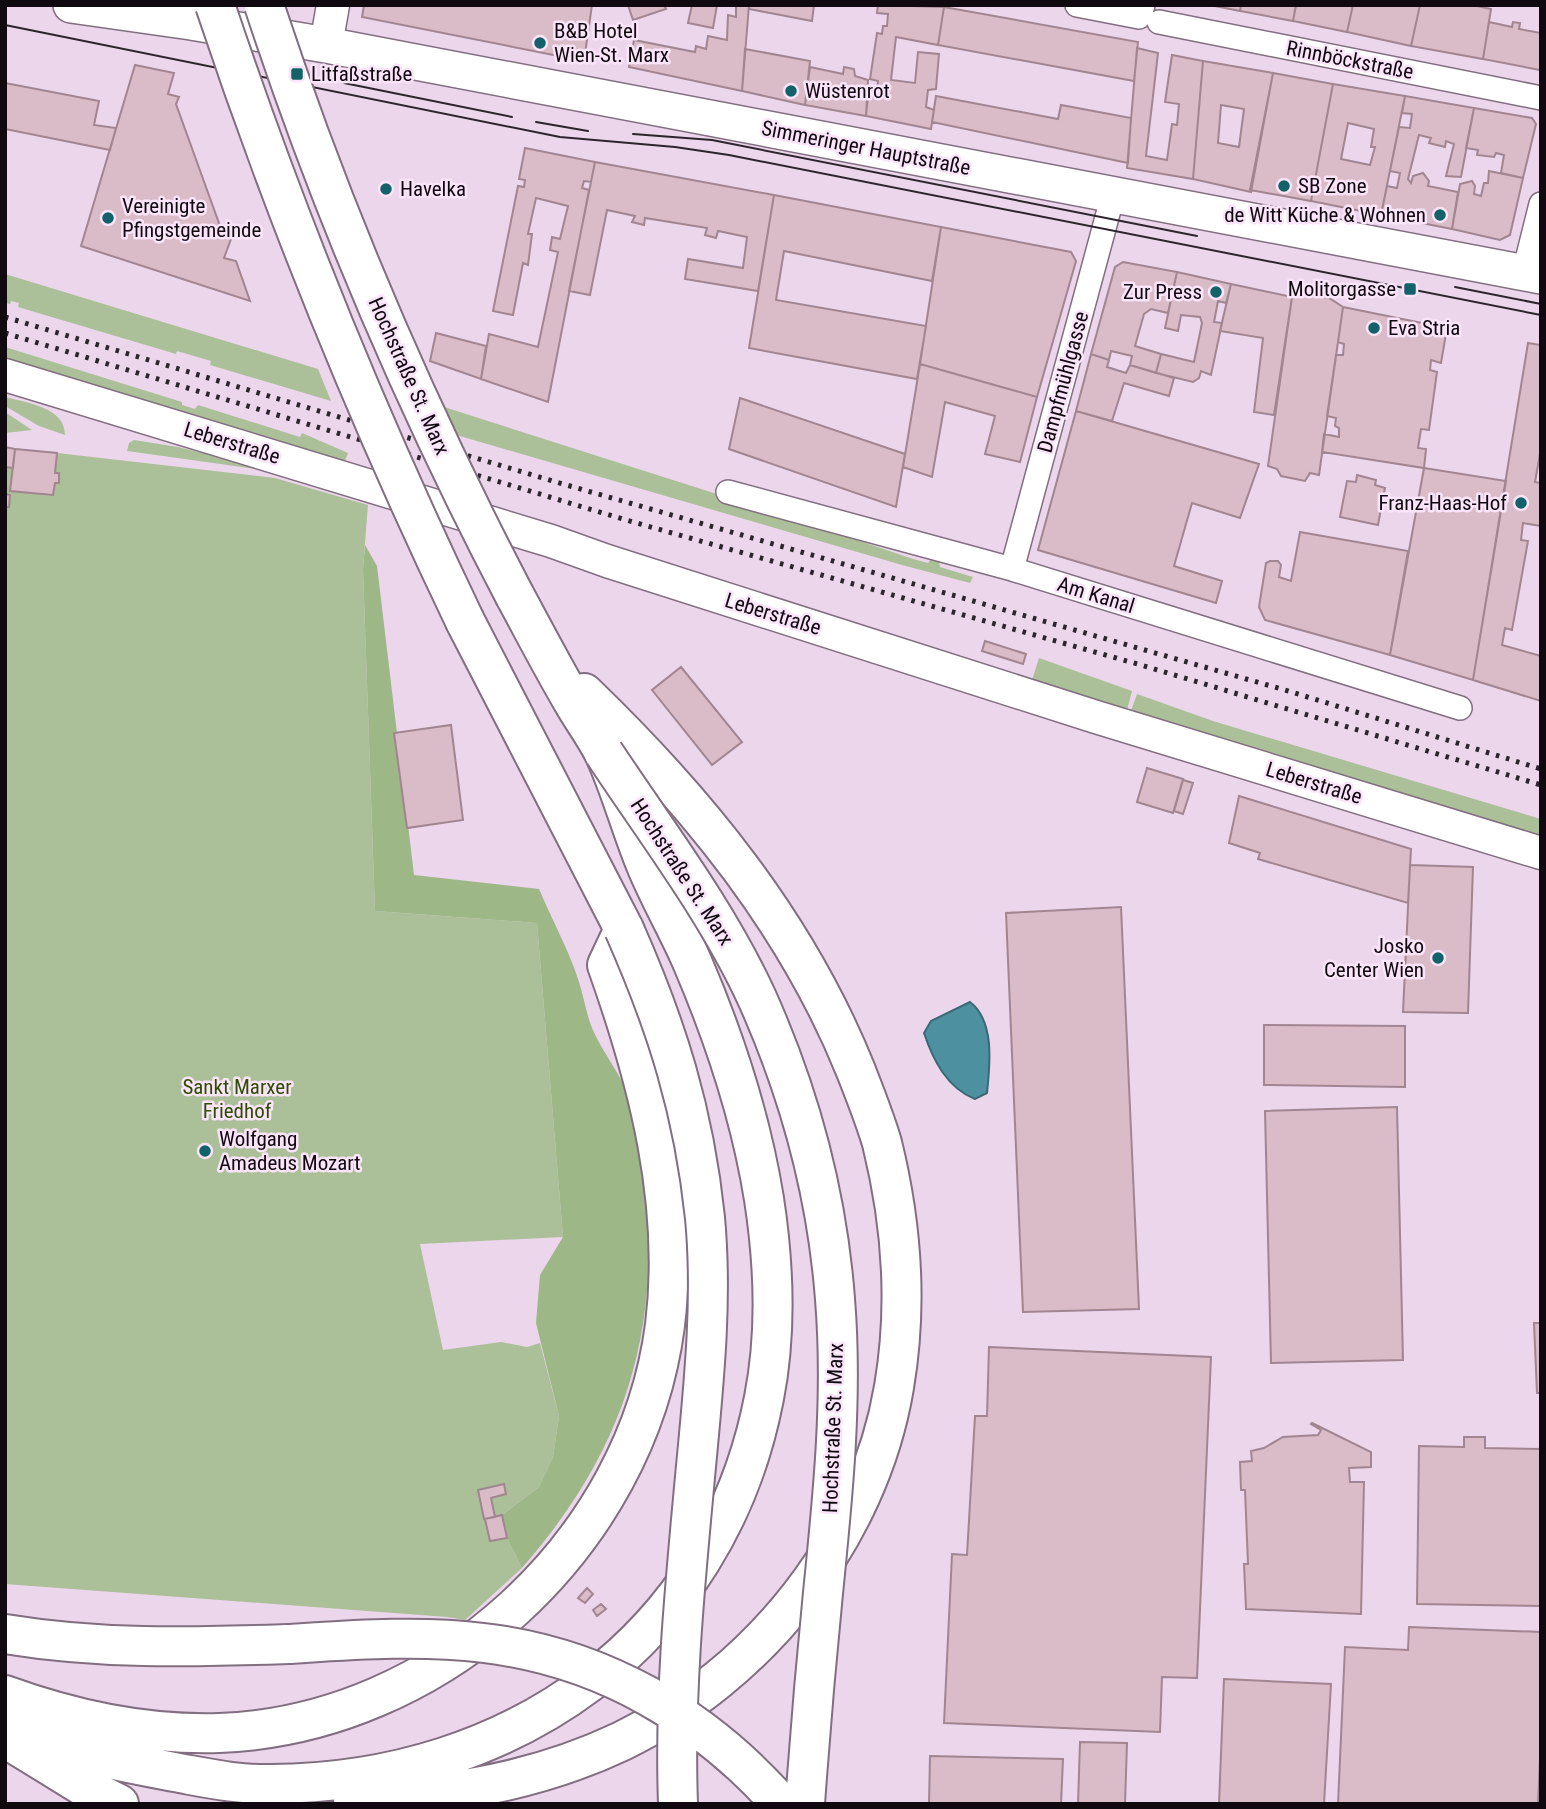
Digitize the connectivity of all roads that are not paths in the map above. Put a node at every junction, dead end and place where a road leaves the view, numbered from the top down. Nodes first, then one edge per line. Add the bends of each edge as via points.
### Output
1 (71, 5) edge
2 (127, 5) edge
3 (264, 5) edge
4 (333, 5) edge
5 (1077, 5) edge
6 (1143, 5) edge
7 (203, 13) edge
8 (1159, 22) dead end
9 (326, 45) junction
10 (1541, 97) edge
11 (1113, 195) junction
12 (1541, 204) edge
13 (1533, 274) edge
14 (5, 375) edge
15 (728, 492) dead end
16 (1012, 569) junction
17 (548, 657) junction
18 (1460, 708) dead end
19 (604, 753) junction
20 (1541, 853) edge
21 (624, 929) junction
22 (5, 1634) edge
23 (5, 1695) edge
24 (5, 1728) edge
25 (5, 1739) edge
26 (269, 1785) junction
27 (119, 1804) edge
28 (678, 1804) edge
29 (781, 1804) edge
30 (805, 1804) edge

1 - 7 main road, Simmeringer Hauptstraße
2 - 7 main road, Simmeringer Hauptstraße
3 - 17 highway, Hochstraße St. Marx, bridge via 312,140 398,351 467,505
4 - 9 street
5 - 6 street via 1139,17
7 - 9 main road, Simmeringer Hauptstraße
7 - 21 highway, bridge via 241,82 341,342 422,531
8 - 10 street, Rinnböckstraße
9 - 11 main road, Simmeringer Hauptstraße
11 - 13 main road, Simmeringer Hauptstraße
11 - 16 street, Dampfmühlgasse
12 - 13 street
14 - 20 street, Leberstraße via 551,541 1096,717
15 - 16 street, Am Kanal
16 - 18 street, Am Kanal
17 - 19 highway, Hochstraße St. Marx
17 - 26 highway via 642,749 711,830 778,919 830,1010 881,1140 901,1245 901,1340 894,1391 865,1484 816,1576 758,1644 694,1698 622,1740 489,1786 342,1799
19 - 26 highway, bridge via 647,868 694,966 745,1111 759,1170 773,1308 769,1368 752,1446 737,1490 689,1577 660,1616 609,1666 564,1701 506,1734 450,1757 355,1779
19 - 30 highway, Hochstraße St. Marx, bridge via 697,891 757,997 798,1106 822,1199 835,1300 837,1405
21 - 23 highway via 607,965 642,1070 662,1170 668,1276 664,1326 654,1379 614,1482 544,1580 509,1614 443,1663 396,1689 339,1711 281,1725 221,1733 159,1732 100,1723
21 - 28 highway, bridge via 676,1064 705,1220 708,1321 681,1644
22 - 29 highway, bridge via 87,1645 176,1648 424,1639 486,1643 547,1656 598,1672 655,1699 709,1734
24 - 26 highway via 99,1757 234,1783
25 - 27 highway

